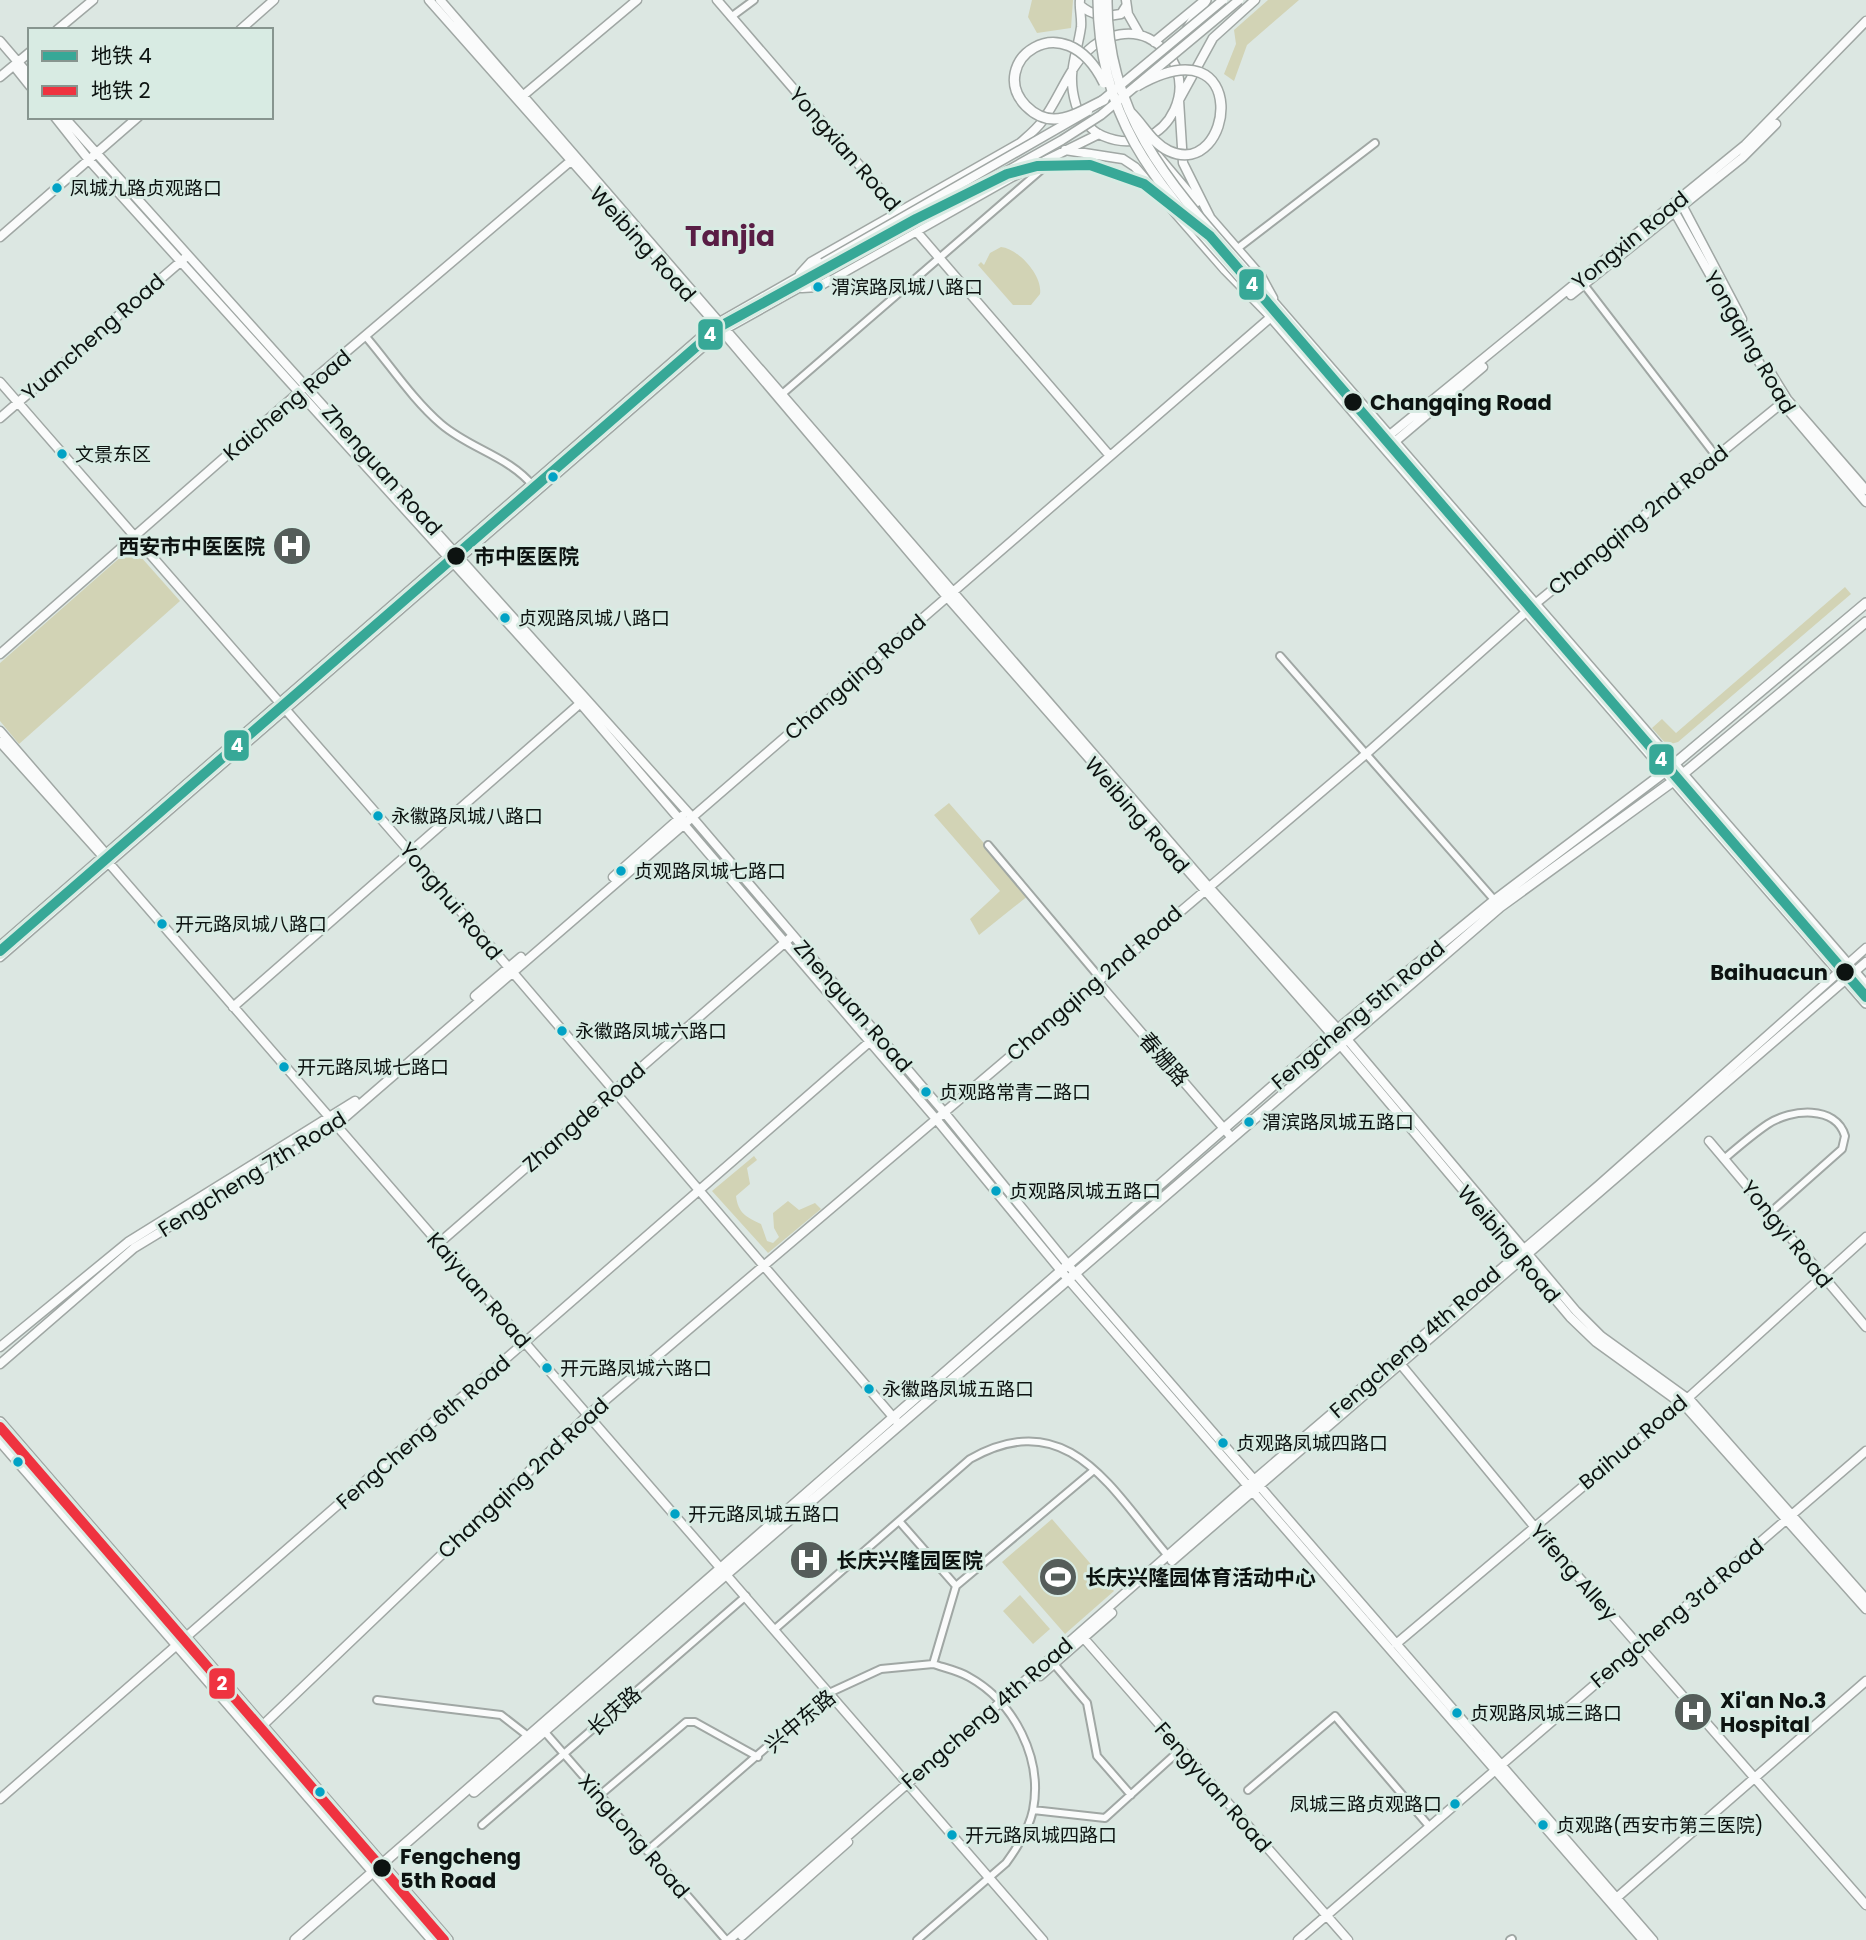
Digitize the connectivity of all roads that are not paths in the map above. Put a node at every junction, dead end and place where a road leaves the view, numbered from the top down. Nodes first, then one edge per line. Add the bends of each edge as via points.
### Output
1 (93, 0) edge
2 (274, 0) edge
3 (429, 0) edge
4 (440, 0) edge
5 (637, 0) edge
6 (717, 0) edge
7 (754, 0) edge
8 (1098, 0) edge
9 (1109, 0) edge
10 (1205, 0) edge
11 (1223, 0) edge
12 (1239, 0) edge
13 (1255, 0) edge
14 (1080, 3) edge
15 (1126, 3) edge
16 (731, 17) junction
17 (1866, 21) edge
18 (59, 28) edge
19 (242, 28) edge
20 (1866, 28) edge
21 (1140, 36) junction
22 (1181, 36) junction
23 (0, 41) edge
24 (1154, 42) junction
25 (28, 54) edge
26 (16, 64) junction
27 (28, 74) edge
28 (1073, 74) junction
29 (0, 77) edge
30 (28, 83) edge
31 (1138, 86) junction
32 (520, 99) junction
33 (1104, 100) junction
34 (1179, 100) junction
35 (1127, 109) junction
36 (57, 119) edge
37 (65, 119) edge
38 (136, 119) edge
39 (1125, 126) junction
40 (1099, 134) junction
41 (1146, 138) junction
42 (1375, 143) dead end
43 (1065, 150) junction
44 (1005, 152) junction
45 (92, 157) junction
46 (573, 160) junction
47 (1012, 177) junction
48 (1677, 206) junction
49 (899, 212) junction
50 (1211, 219) junction
51 (916, 233) junction
52 (0, 237) edge
53 (1238, 248) junction
54 (184, 259) junction
55 (939, 259) junction
56 (825, 268) junction
57 (797, 283) junction
58 (1250, 283) junction
59 (1583, 283) junction
60 (1275, 314) junction
61 (720, 327) junction
62 (367, 338) junction
63 (0, 382) edge
64 (303, 389) junction
65 (780, 397) junction
66 (1784, 401) junction
67 (18, 403) junction
68 (0, 418) edge
69 (1388, 442) junction
70 (1110, 456) junction
71 (1716, 456) junction
72 (535, 488) junction
73 (1866, 490) edge
74 (1866, 502) edge
75 (134, 537) junction
76 (454, 557) junction
77 (950, 595) junction
78 (1866, 603) edge
79 (1535, 604) junction
80 (1528, 613) junction
81 (1866, 622) edge
82 (0, 654) edge
83 (1280, 656) dead end
84 (583, 700) junction
85 (282, 707) junction
86 (0, 732) edge
87 (0, 741) edge
88 (1366, 754) junction
89 (1675, 764) junction
90 (1666, 771) junction
91 (1683, 774) junction
92 (1674, 780) junction
93 (690, 814) junction
94 (682, 821) junction
95 (988, 845) dead end
96 (409, 851) junction
97 (105, 857) junction
98 (1205, 888) junction
99 (1497, 903) junction
100 (789, 939) junction
101 (0, 946) edge
102 (1866, 948) edge
103 (0, 957) edge
104 (1866, 962) edge
105 (1851, 968) junction
106 (509, 970) junction
107 (1843, 976) junction
108 (1099, 979) junction
109 (1866, 985) edge
110 (1866, 1003) edge
111 (233, 1007) junction
112 (1335, 1032) junction
113 (874, 1038) junction
114 (1343, 1041) junction
115 (614, 1091) junction
116 (944, 1112) junction
117 (936, 1119) junction
118 (332, 1123) junction
119 (1229, 1134) junction
120 (1709, 1141) dead end
121 (1724, 1159) junction
122 (700, 1190) junction
123 (1771, 1212) junction
124 (1866, 1237) edge
125 (438, 1244) junction
126 (1523, 1253) junction
127 (764, 1265) junction
128 (1068, 1271) junction
129 (1820, 1276) junction
130 (1866, 1326) edge
131 (526, 1344) junction
132 (0, 1346) edge
133 (1399, 1362) junction
134 (0, 1364) edge
135 (1684, 1400) junction
136 (588, 1415) junction
137 (896, 1421) junction
138 (0, 1422) edge
139 (0, 1441) edge
140 (1866, 1451) edge
141 (1094, 1470) junction
142 (1254, 1486) junction
143 (1789, 1518) junction
144 (899, 1521) junction
145 (1533, 1525) junction
146 (1169, 1557) junction
147 (724, 1570) junction
148 (956, 1586) junction
149 (746, 1596) junction
150 (1866, 1599) edge
151 (1866, 1609) edge
152 (775, 1629) junction
153 (1081, 1635) junction
154 (180, 1641) junction
155 (1396, 1644) junction
156 (1638, 1645) junction
157 (933, 1664) junction
158 (1054, 1664) junction
159 (1866, 1681) edge
160 (829, 1693) junction
161 (377, 1700) dead end
162 (1003, 1704) junction
163 (262, 1726) junction
164 (544, 1731) junction
165 (528, 1736) junction
166 (1180, 1750) junction
167 (563, 1755) junction
168 (758, 1757) junction
169 (1498, 1767) junction
170 (1755, 1779) junction
171 (909, 1785) junction
172 (1248, 1790) dead end
173 (1131, 1795) junction
174 (600, 1796) junction
175 (0, 1800) edge
176 (1033, 1810) junction
177 (482, 1825) dead end
178 (1429, 1826) junction
179 (647, 1851) junction
180 (384, 1866) junction
181 (375, 1874) junction
182 (990, 1878) junction
183 (1614, 1900) junction
184 (1866, 1905) edge
185 (1325, 1916) junction
186 (295, 1940) edge
187 (304, 1940) edge
188 (432, 1940) edge
189 (448, 1940) edge
190 (727, 1940) edge
191 (737, 1940) edge
192 (917, 1940) edge
193 (1043, 1940) edge
194 (1298, 1940) edge
195 (1348, 1940) edge
196 (1643, 1940) edge
197 (1653, 1940) edge

1 - 18 street
2 - 19 street
3 - 32 street, Weibing Road
4 - 32 street, Weibing Road
5 - 32 street
6 - 16 street, Yongxian Road
7 - 16 street
8 - 39 main road, bridge via 1105,69
9 - 35 main road, bridge via 1110,48
10 - 22 main road, bridge
10 - 24 street
11 - 22 street, bridge
12 - 31 street, bridge
13 - 34 street via 1213,38
14 - 15 street via 1089,14 1109,16 1121,14
14 - 28 street
15 - 21 street
16 - 49 street, Yongxian Road
17 - 48 street, Yongxin Road via 1765,127
20 - 48 street, Yongxin Road via 1751,149
21 - 24 street
21 - 28 street via 1123,34 1092,46
22 - 33 street, bridge
23 - 26 street
24 - 34 street via 1177,68
25 - 26 street
26 - 27 street
26 - 29 street
26 - 30 street
28 - 40 street via 1077,108
28 - 44 street via 1043,120
31 - 35 main road, bridge via 1172,69 1194,71 1218,91 1222,121 1203,146 1172,153 1155,144
31 - 56 street, bridge via 1062,140
32 - 46 street, Weibing Road
33 - 39 main road, bridge via 1055,119 1028,109 1015,89 1023,50 1043,36 1066,36 1081,43 1093,58 1115,113
33 - 56 street, bridge
34 - 41 street via 1161,129
34 - 50 street via 1183,163
35 - 58 main road, bridge via 1162,173
36 - 45 street, Zhenguan Road
37 - 45 street, Zhenguan Road
38 - 45 street
39 - 58 main road, bridge via 1160,185
40 - 41 street via 1122,141
40 - 43 street
41 - 50 street
42 - 53 street
43 - 47 street
43 - 55 street
43 - 60 street via 1122,159 1135,167 1225,270
44 - 47 street via 1017,169
44 - 49 street
45 - 52 street
45 - 54 street, Zhenguan Road
46 - 61 street, Weibing Road
46 - 62 street, Kaicheng Road
47 - 51 street
48 - 59 street, Yongxin Road
48 - 66 street, Yongqing Road
49 - 51 street, Yongxian Road
49 - 57 street via 811,262
50 - 53 street
51 - 55 street, Yongxian Road
51 - 57 street via 818,287
53 - 60 street via 1261,276
54 - 64 street, Zhenguan Road
54 - 67 street, Yuancheng Road
55 - 65 street
55 - 70 street, Yongxian Road
56 - 57 street
57 - 61 street
58 - 60 main road
59 - 69 street, Yongxin Road
59 - 71 street
60 - 69 main road
60 - 70 street, Changqing Road
61 - 65 street, Weibing Road
61 - 72 street
62 - 64 street, Kaicheng Road
62 - 72 street via 439,423 465,442 519,469
63 - 67 street, Yonghui Road
64 - 75 street, Kaicheng Road
64 - 76 street, Zhenguan Road
65 - 77 street, Weibing Road
66 - 71 street, Changqing 2nd Road
66 - 73 street, Yongqing Road
66 - 74 street, Yongqing Road
67 - 68 street, Yuancheng Road
67 - 75 street, Yonghui Road
69 - 79 main road
69 - 80 main road
70 - 77 street, Changqing Road
71 - 79 street, Changqing 2nd Road
72 - 76 street
75 - 82 street, Kaicheng Road
75 - 85 street, Yonghui Road
76 - 84 street, Zhenguan Road
76 - 85 street
77 - 93 street, Changqing Road
77 - 98 street, Weibing Road
78 - 89 main road, Fengcheng 5th Road
79 - 80 street, Changqing 2nd Road
79 - 89 main road
80 - 88 street, Changqing 2nd Road
80 - 90 main road
81 - 91 main road, Fengcheng 5th Road
83 - 88 street
84 - 93 street, Zhenguan Road
84 - 94 street, Zhenguan Road
84 - 96 street
85 - 96 street, Yonghui Road
85 - 97 street
86 - 97 street, Kaiyuan Road
87 - 97 street, Kaiyuan Road
88 - 98 street, Changqing 2nd Road
88 - 99 street
89 - 90 main road, Fengcheng 5th Road
89 - 91 main road
90 - 92 main road
90 - 99 main road, Fengcheng 5th Road
91 - 92 main road, Fengcheng 5th Road
91 - 105 main road
92 - 99 main road, Fengcheng 5th Road
92 - 107 main road
93 - 94 street, Fengcheng 7th Road
93 - 100 street, Zhenguan Road
94 - 100 street, Zhenguan Road
94 - 106 street, Fengcheng 7th Road
95 - 108 street
96 - 106 street, Yonghui Road
96 - 111 street
97 - 101 street
97 - 103 street
97 - 111 street, Kaiyuan Road
98 - 108 street, Changqing 2nd Road
98 - 112 street, Weibing Road
99 - 112 main road, Fengcheng 5th Road
99 - 114 main road, Fengcheng 5th Road
100 - 113 street, Zhenguan Road
100 - 115 street, Zhangde Road
102 - 105 street
104 - 105 street
105 - 107 street
105 - 109 main road
106 - 115 street, Yonghui Road
106 - 118 street, Fengcheng 7th Road
107 - 110 main road
107 - 126 street
108 - 116 street, Changqing 2nd Road
108 - 119 street, 春姗路
111 - 118 street, Kaiyuan Road
112 - 114 street, Weibing Road
112 - 119 main road, Fengcheng 5th Road
113 - 116 street, Zhenguan Road
113 - 117 street, Zhenguan Road
113 - 122 street, FengCheng 6th Road
114 - 119 main road, Fengcheng 5th Road
114 - 126 street, Weibing Road
115 - 122 street, Yonghui Road
115 - 125 street, Zhangde Road
116 - 117 street, Changqing 2nd Road
116 - 128 street, Zhenguan Road
117 - 127 street, Changqing 2nd Road
117 - 128 street, Zhenguan Road
118 - 125 street, Kaiyuan Road
118 - 132 street, Fengcheng 7th Road via 128,1242
118 - 134 street, Fengcheng 7th Road via 134,1248
119 - 128 main road, Fengcheng 5th Road
120 - 121 street, Yongyi Road
121 - 123 street, Yongyi Road
121 - 123 street via 1770,1122 1786,1116 1819,1113 1837,1121 1845,1136 1842,1149
122 - 127 street, Yonghui Road
122 - 131 street, FengCheng 6th Road
123 - 129 street, Yongyi Road
124 - 129 street, Baihua Road
125 - 131 street, Kaiyuan Road
126 - 133 street, Fengcheng 4th Road
126 - 135 street, Weibing Road via 1570,1317 1596,1342
127 - 136 street, Changqing 2nd Road
127 - 137 street, Yonghui Road
128 - 137 main road, Fengcheng 5th Road
128 - 142 street, Zhenguan Road
129 - 130 street, Yongyi Road
129 - 135 street, Baihua Road
131 - 136 street, Kaiyuan Road
131 - 154 street, FengCheng 6th Road
133 - 142 street, Fengcheng 4th Road
133 - 145 street, Yifeng Alley
135 - 143 street, Weibing Road
135 - 145 street, Baihua Road
136 - 147 street, Kaiyuan Road
136 - 163 street, Changqing 2nd Road
137 - 147 main road, Fengcheng 5th Road
138 - 154 main road
139 - 154 main road
140 - 143 street, Fengcheng 3rd Road
141 - 144 street via 1066,1448 1037,1441 1007,1442 970,1459
141 - 146 street
141 - 148 street
142 - 146 street, Fengcheng 4th Road
142 - 153 street, Fengcheng 4th Road
142 - 155 street, Zhenguan Road
142 - 169 street, Zhenguan Road
143 - 150 street, Weibing Road
143 - 151 street, Weibing Road
143 - 156 street, Fengcheng 3rd Road
144 - 148 street
144 - 152 street
145 - 155 street, Baihua Road
145 - 156 street, Yifeng Alley
146 - 153 street, Fengcheng 4th Road
147 - 149 street, Kaiyuan Road
147 - 164 main road, Fengcheng 5th Road
147 - 165 main road, Fengcheng 5th Road
148 - 157 street
149 - 152 street, Kaiyuan Road
149 - 167 street, 长庆路
152 - 160 street, Kaiyuan Road
153 - 158 street, Fengcheng 4th Road
153 - 162 street, Fengcheng 4th Road
153 - 166 street, Fengyuan Road
154 - 163 main road
154 - 175 street, FengCheng 6th Road
154 - 181 main road
155 - 169 street, Zhenguan Road
156 - 169 street, Fengcheng 3rd Road
156 - 170 street, Yifeng Alley
157 - 160 street, 兴中东路 via 881,1669
157 - 162 street via 967,1676
158 - 162 street, Fengcheng 4th Road
158 - 173 street via 1087,1703 1097,1756
159 - 170 street
160 - 168 street, 兴中东路
160 - 171 street, Kaiyuan Road
161 - 165 street via 501,1715
162 - 171 street, Fengcheng 4th Road
162 - 176 street via 1026,1742
163 - 180 main road
164 - 167 street, XingLong Road
164 - 180 main road, Fengcheng 5th Road
165 - 180 main road, Fengcheng 5th Road
166 - 173 street
166 - 185 street, Fengyuan Road
167 - 174 street, XingLong Road
167 - 177 street, 长庆路
168 - 174 street via 695,1722 686,1722
168 - 179 street, 兴中东路
169 - 178 street, Fengcheng 3rd Road
169 - 183 street, Zhenguan Road
170 - 183 street
170 - 184 street, Yifeng Alley
171 - 182 street, Kaiyuan Road
171 - 190 street, Fengcheng 4th Road
171 - 191 street, Fengcheng 4th Road
172 - 178 street via 1335,1716
173 - 176 street via 1105,1818
174 - 179 street, XingLong Road
176 - 182 street via 1018,1847
178 - 185 street, Fengcheng 3rd Road
179 - 190 street, XingLong Road
180 - 181 main road, Fengcheng 5th Road
180 - 189 main road
181 - 186 main road, Fengcheng 5th Road
181 - 187 main road, Fengcheng 5th Road
181 - 188 main road
182 - 192 street
182 - 193 street, Kaiyuan Road
183 - 196 street, Zhenguan Road
183 - 197 street, Zhenguan Road
185 - 194 street, Fengcheng 3rd Road
185 - 195 street, Fengyuan Road

